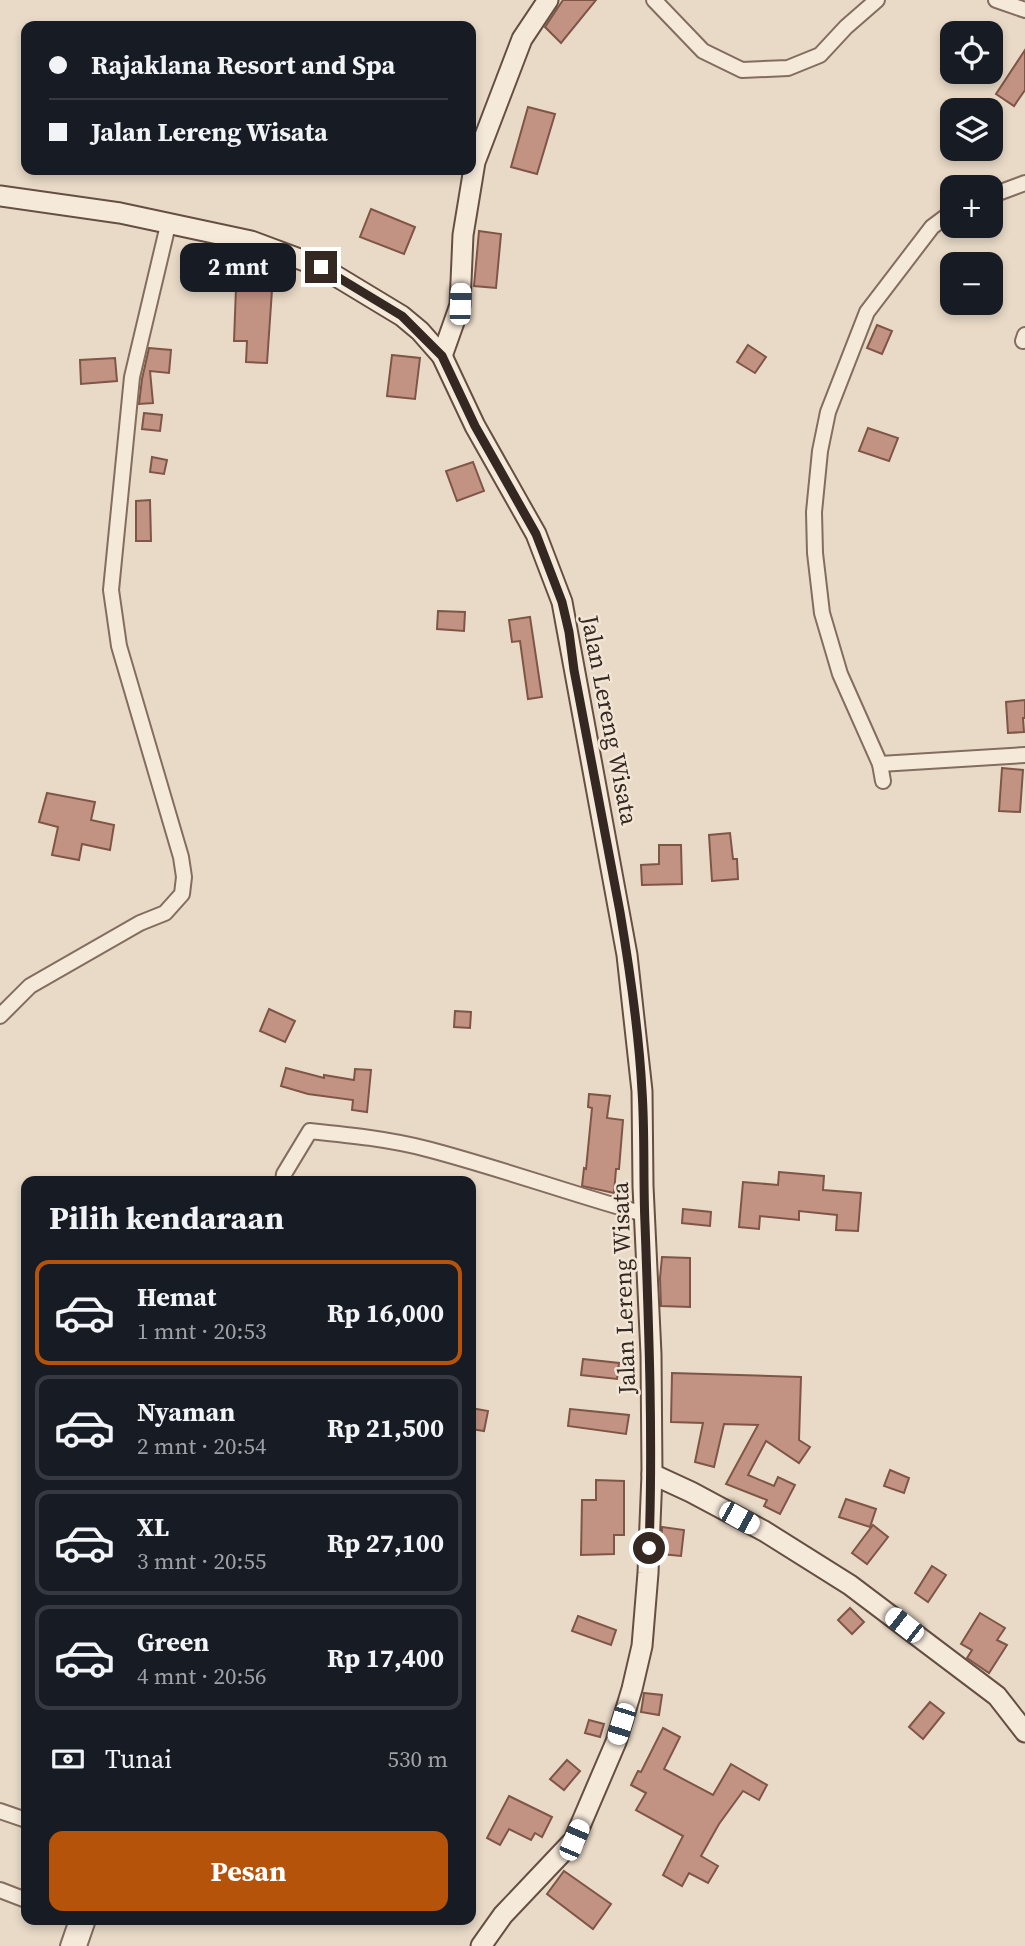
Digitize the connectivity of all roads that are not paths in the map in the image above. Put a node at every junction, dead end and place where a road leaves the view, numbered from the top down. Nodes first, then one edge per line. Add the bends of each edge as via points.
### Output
1 (548, 0) edge
2 (654, 0) edge
3 (877, 0) edge
4 (996, 0) edge
5 (1025, 10) edge
6 (476, 159) edge
7 (473, 175) edge
8 (1025, 183) edge
9 (1003, 191) edge
10 (0, 196) edge
11 (940, 221) edge
12 (168, 225) junction
13 (442, 356) junction
14 (1025, 755) edge
15 (880, 764) junction
16 (883, 781) dead end
17 (0, 1017) edge
18 (285, 1176) edge
19 (644, 1214) junction
20 (652, 1474) junction
21 (1025, 1731) edge
22 (0, 1811) edge
23 (21, 1818) edge
24 (0, 1890) edge
25 (21, 1898) edge
26 (75, 1925) edge
27 (86, 1925) edge
28 (68, 1946) edge
29 (79, 1946) edge
30 (481, 1946) edge

1 - 6 main road via 522,39
2 - 3 street via 703,51 742,70 789,68 820,55
4 - 5 street
7 - 13 main road via 463,235 460,304
8 - 9 street
10 - 12 main road, Jalan Lereng Wisata via 120,213
11 - 15 street via 867,312 828,412 818,464 814,512 822,613 840,674
12 - 13 main road, Jalan Lereng Wisata via 251,241 321,267 402,316
12 - 17 street via 132,377 110,590 119,646 181,857 181,894 165,913 30,986
13 - 19 main road, Jalan Lereng Wisata via 475,426 536,534 562,602 627,955 642,1091
14 - 15 street
15 - 16 street
18 - 19 street via 310,1131 357,1135 426,1148
19 - 20 main road, Jalan Lereng Wisata
20 - 21 main road via 764,1531 850,1584 997,1696
20 - 30 main road, Jalan Lereng Wisata via 642,1646 616,1742 574,1840 503,1915
22 - 23 street
24 - 25 street
26 - 28 street
27 - 29 street

